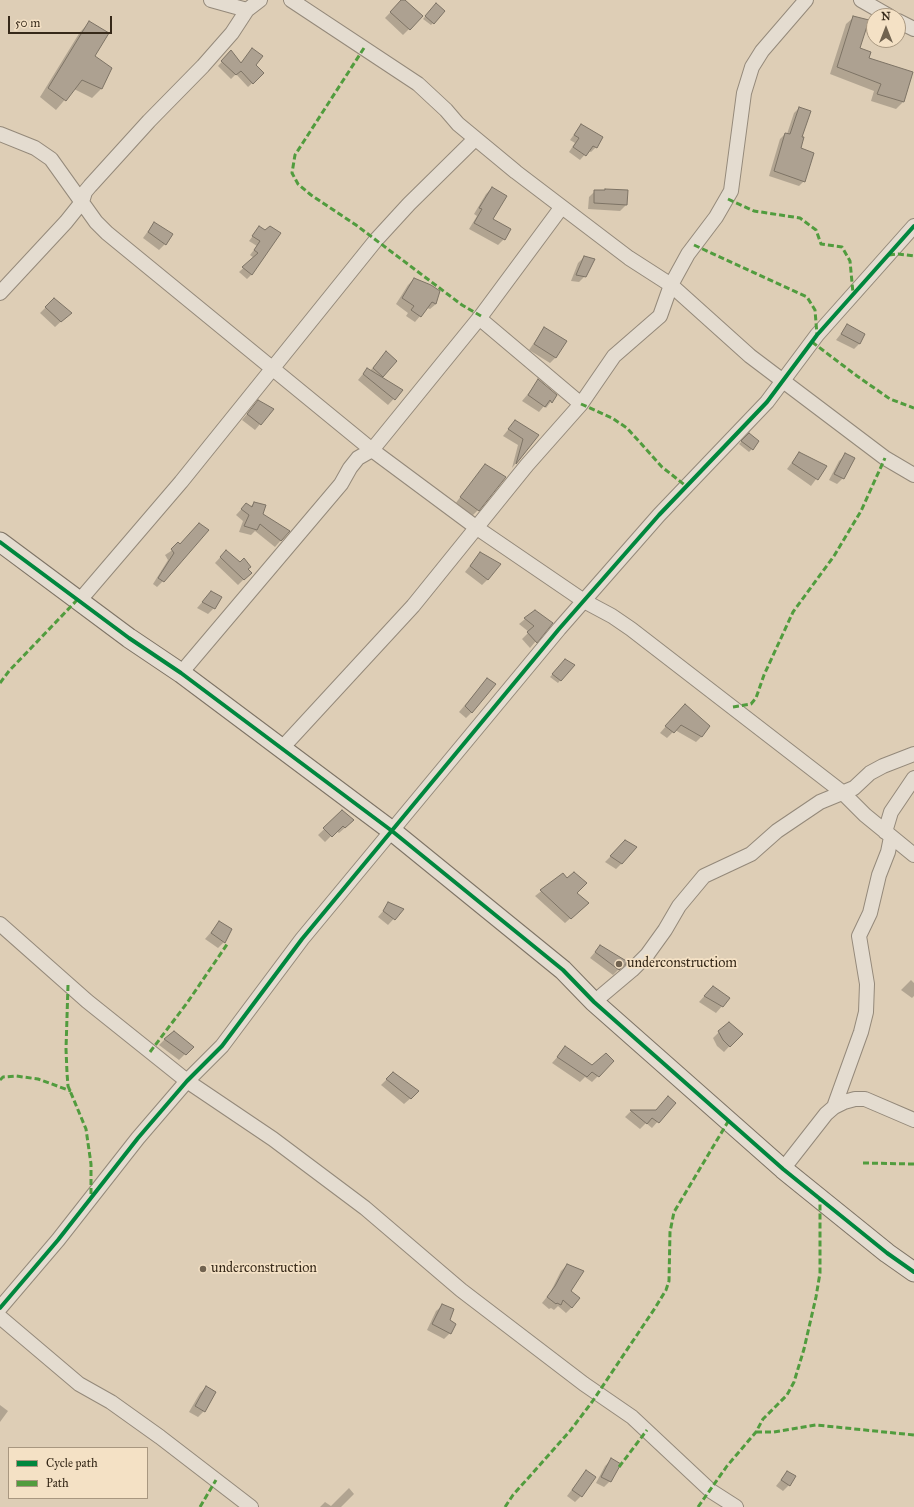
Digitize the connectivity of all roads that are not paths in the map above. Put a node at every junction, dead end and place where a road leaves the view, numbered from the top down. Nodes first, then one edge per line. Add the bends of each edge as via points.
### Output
1 (211, 0) edge
2 (260, 0) edge
3 (291, 0) edge
4 (806, 0) edge
5 (861, 0) edge
6 (875, 8) edge
7 (248, 10) junction
8 (0, 134) edge
9 (475, 139) junction
10 (82, 202) junction
11 (561, 208) junction
12 (914, 226) edge
13 (671, 285) junction
14 (0, 293) edge
15 (479, 318) junction
16 (273, 368) junction
17 (784, 380) junction
18 (581, 404) junction
19 (372, 450) junction
20 (914, 475) edge
21 (477, 528) junction
22 (0, 542) edge
23 (80, 600) junction
24 (584, 601) junction
25 (181, 673) junction
26 (282, 748) junction
27 (914, 754) edge
28 (914, 778) edge
29 (842, 792) junction
30 (392, 832) junction
31 (888, 835) junction
32 (914, 855) edge
33 (0, 924) edge
34 (594, 1002) junction
35 (187, 1081) junction
36 (834, 1107) junction
37 (914, 1120) edge
38 (783, 1169) junction
39 (914, 1272) edge
40 (0, 1308) edge
41 (0, 1317) edge
42 (251, 1507) edge
43 (736, 1507) edge

1 - 7 street
2 - 7 street
3 - 9 street via 418,84
4 - 13 street via 752,67 744,93 731,191 716,217 688,254
5 - 6 street
7 - 10 street via 203,66 90,186
8 - 10 street via 35,148 51,159
9 - 11 street
9 - 16 street via 376,240
10 - 14 street
10 - 16 street via 107,233
11 - 13 street via 628,258
11 - 15 street
12 - 17 street via 817,335
13 - 17 street via 727,336
13 - 18 street via 660,316 614,356
15 - 18 street
15 - 19 street
16 - 19 street
16 - 23 street via 181,482
17 - 20 street via 886,458
17 - 24 street via 659,515
18 - 21 street via 527,465
19 - 21 street
19 - 25 street via 358,458 341,484
21 - 24 street
21 - 26 street via 413,606
22 - 23 street
23 - 25 street via 129,638
24 - 29 street via 631,629
24 - 30 street
25 - 26 street
26 - 30 street
27 - 29 street via 883,766 870,773 854,788
28 - 31 street via 891,812
29 - 31 street
29 - 34 street via 803,812 751,854 704,876 679,906 647,954
30 - 34 street via 563,970
30 - 35 street via 302,939 222,1046
31 - 32 street
31 - 36 street via 888,852 879,875 870,912 859,936 867,984 866,1012
33 - 35 street via 87,1001
34 - 38 street
35 - 40 street
35 - 43 street via 365,1208 461,1290 584,1384 632,1417 711,1491
36 - 37 street via 855,1099 865,1099
36 - 38 street
38 - 39 street
41 - 42 street via 79,1384 117,1407

